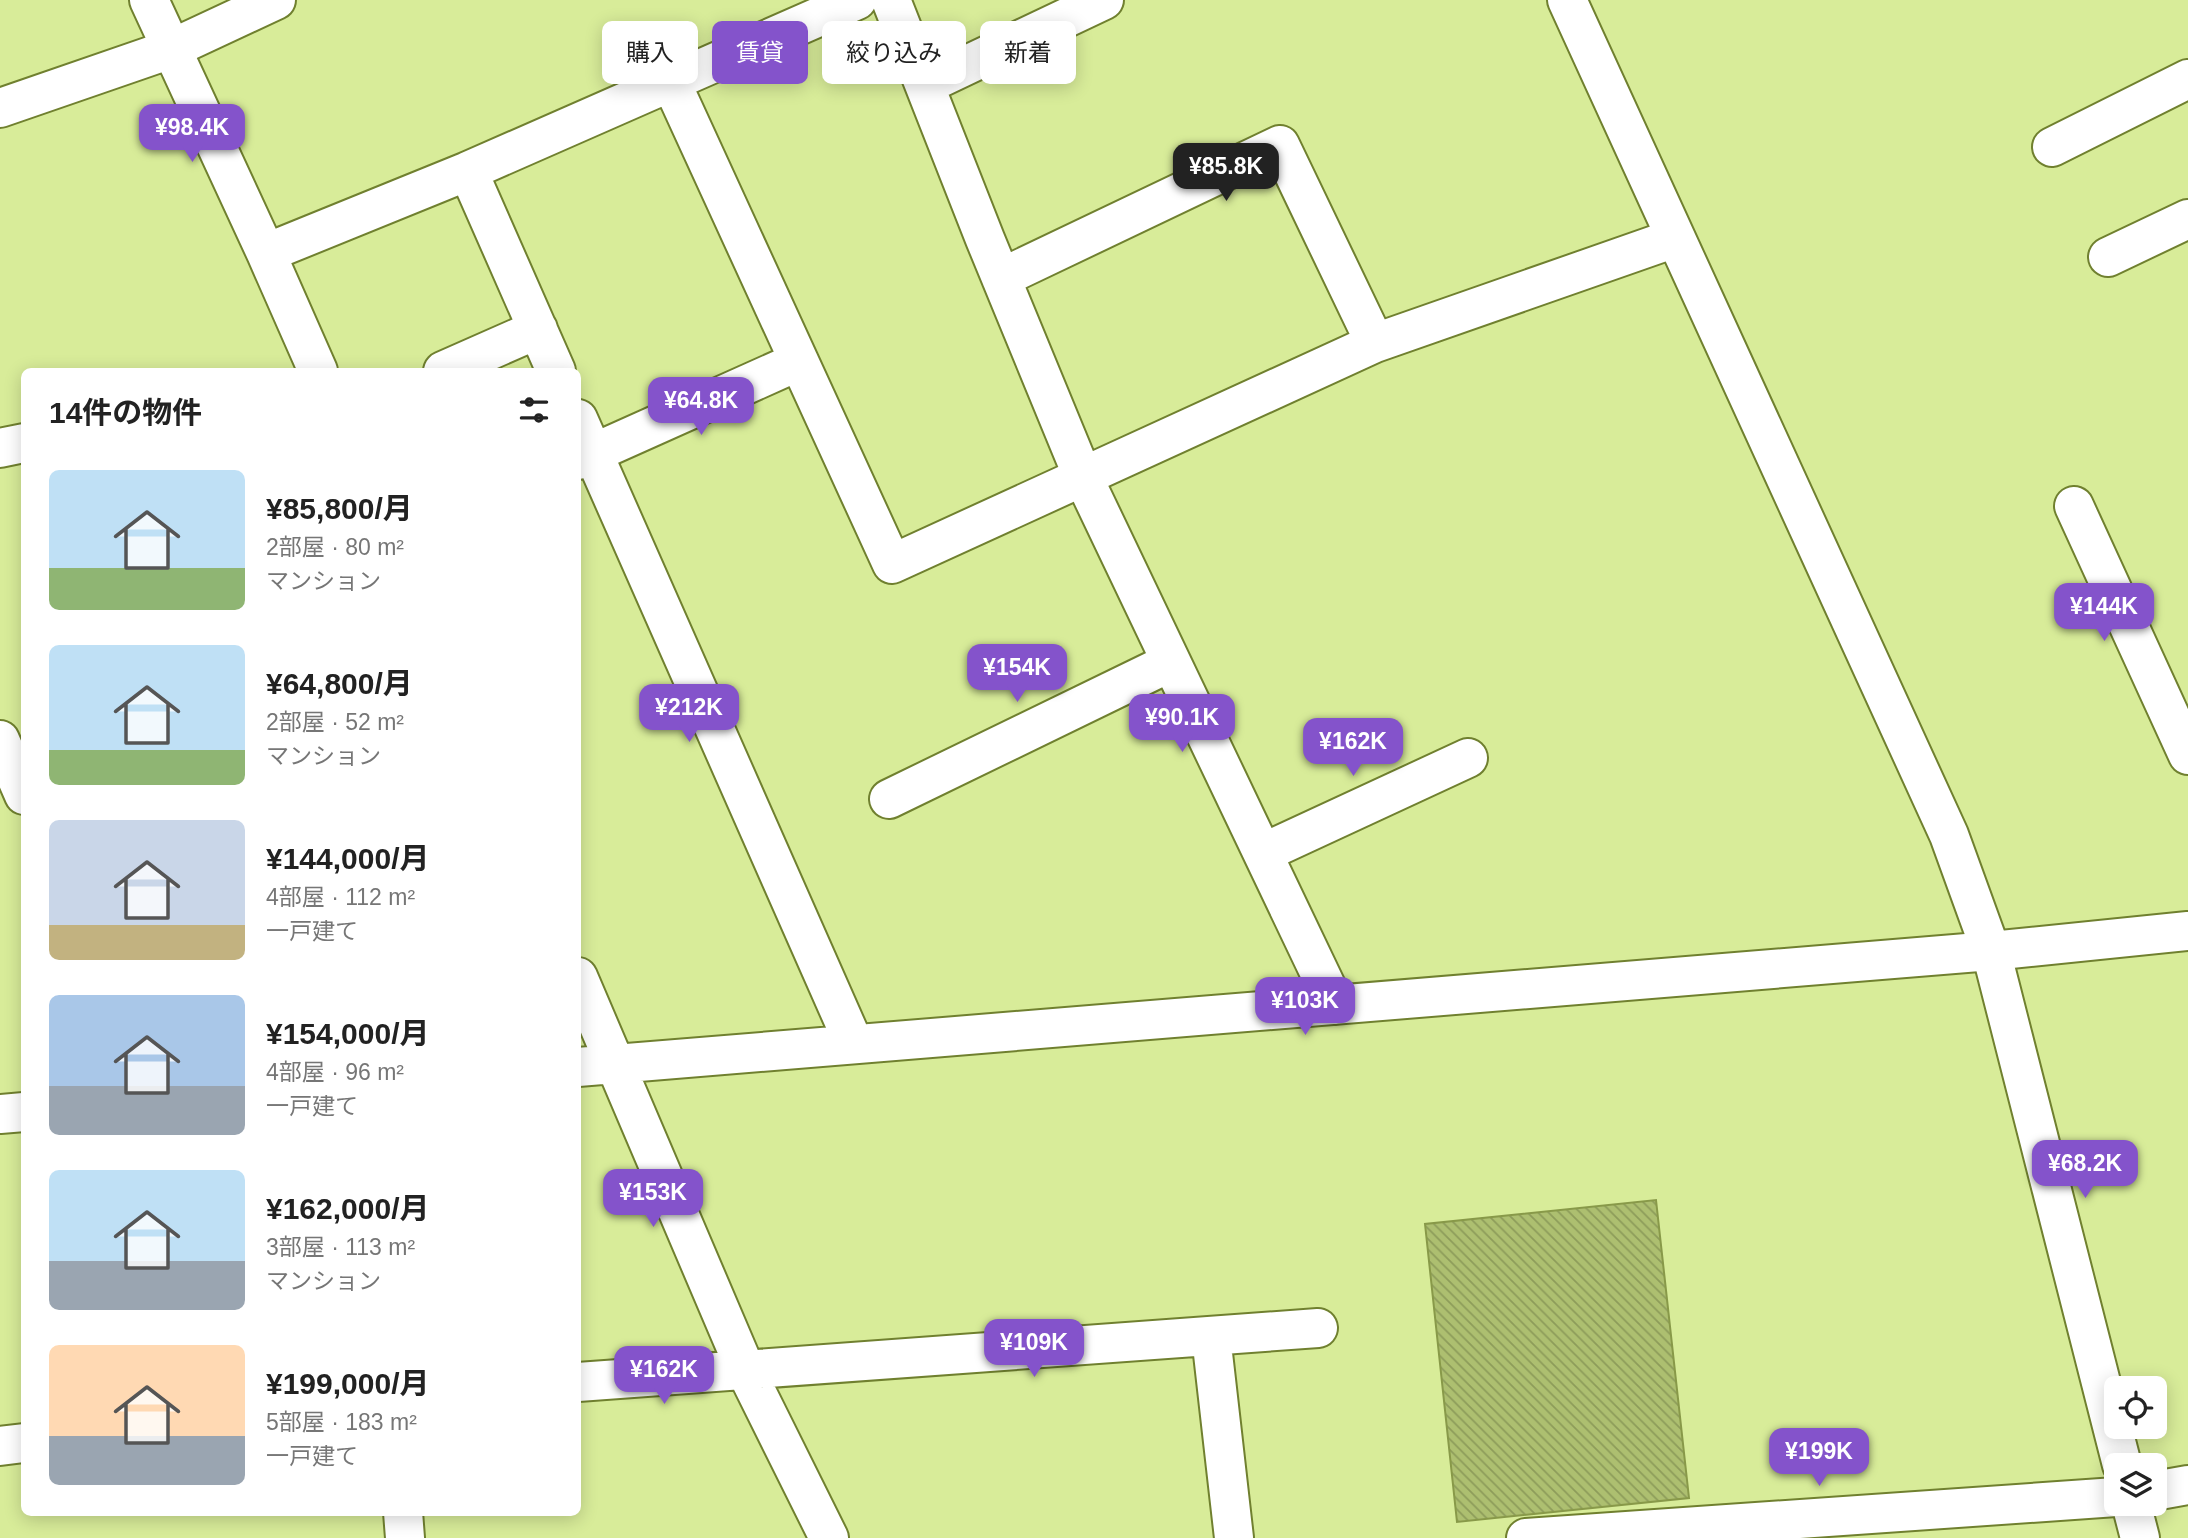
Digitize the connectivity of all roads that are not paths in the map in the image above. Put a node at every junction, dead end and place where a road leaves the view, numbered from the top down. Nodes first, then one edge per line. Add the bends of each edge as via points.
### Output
1 (149, 0) edge
2 (276, 0) edge
3 (857, 0) edge
4 (891, 0) edge
5 (1104, 0) edge
6 (1567, 0) edge
7 (171, 49) junction
8 (698, 70) edge
9 (2188, 79) edge
10 (666, 84) edge
11 (672, 84) edge
12 (925, 85) junction
13 (0, 108) edge
14 (2052, 147) dead end
15 (468, 171) junction
16 (2188, 219) edge
17 (1675, 238) junction
18 (266, 253) junction
19 (2108, 257) dead end
20 (1001, 278) junction
21 (538, 329) junction
22 (1375, 343) junction
23 (799, 361) junction
24 (317, 368) edge
25 (450, 368) edge
26 (555, 368) edge
27 (21, 444) edge
28 (582, 444) edge
29 (0, 448) edge
30 (1083, 477) junction
31 (2074, 506) dead end
32 (1171, 662) junction
33 (3, 755) edge
34 (2188, 755) edge
35 (1468, 758) dead end
36 (21, 789) edge
37 (889, 799) dead end
38 (1263, 853) junction
39 (2188, 931) edge
40 (1992, 951) junction
41 (581, 993) edge
42 (1335, 1005) junction
43 (854, 1044) junction
44 (596, 1066) edge
45 (21, 1112) edge
46 (0, 1114) edge
47 (1318, 1328) dead end
48 (1211, 1336) junction
49 (746, 1371) junction
50 (581, 1382) edge
51 (21, 1443) edge
52 (0, 1446) edge
53 (2119, 1453) edge
54 (2188, 1485) edge
55 (2167, 1489) edge
56 (2104, 1498) edge
57 (403, 1516) edge
58 (2135, 1516) edge
59 (1576, 1536) edge
60 (405, 1538) edge
61 (829, 1538) edge
62 (1234, 1538) edge
63 (1526, 1538) edge
64 (2140, 1538) edge

1 - 7 street
2 - 7 street
3 - 8 street
4 - 12 street
5 - 12 street
6 - 17 street
7 - 13 street
7 - 18 street
9 - 14 street
10 - 15 street
11 - 23 street
12 - 20 street
15 - 18 street
15 - 21 street
16 - 19 street
17 - 22 street
17 - 40 street via 1949,835
18 - 24 street
20 - 22 street via 1279,145
20 - 30 street
21 - 25 street
21 - 26 street
22 - 30 street
23 - 28 street
23 - 30 street via 892,564
27 - 29 street
28 - 43 street
30 - 32 street
31 - 34 street
32 - 37 street
32 - 38 street
33 - 36 street
35 - 38 street
38 - 42 street
39 - 40 street
40 - 42 street
40 - 53 street
41 - 44 street
42 - 43 street
43 - 44 street
44 - 49 street
45 - 46 street
47 - 48 street
48 - 49 street
48 - 62 street
49 - 50 street
49 - 61 street
51 - 52 street
54 - 55 street
56 - 59 street
57 - 60 street
58 - 64 street
59 - 63 street

